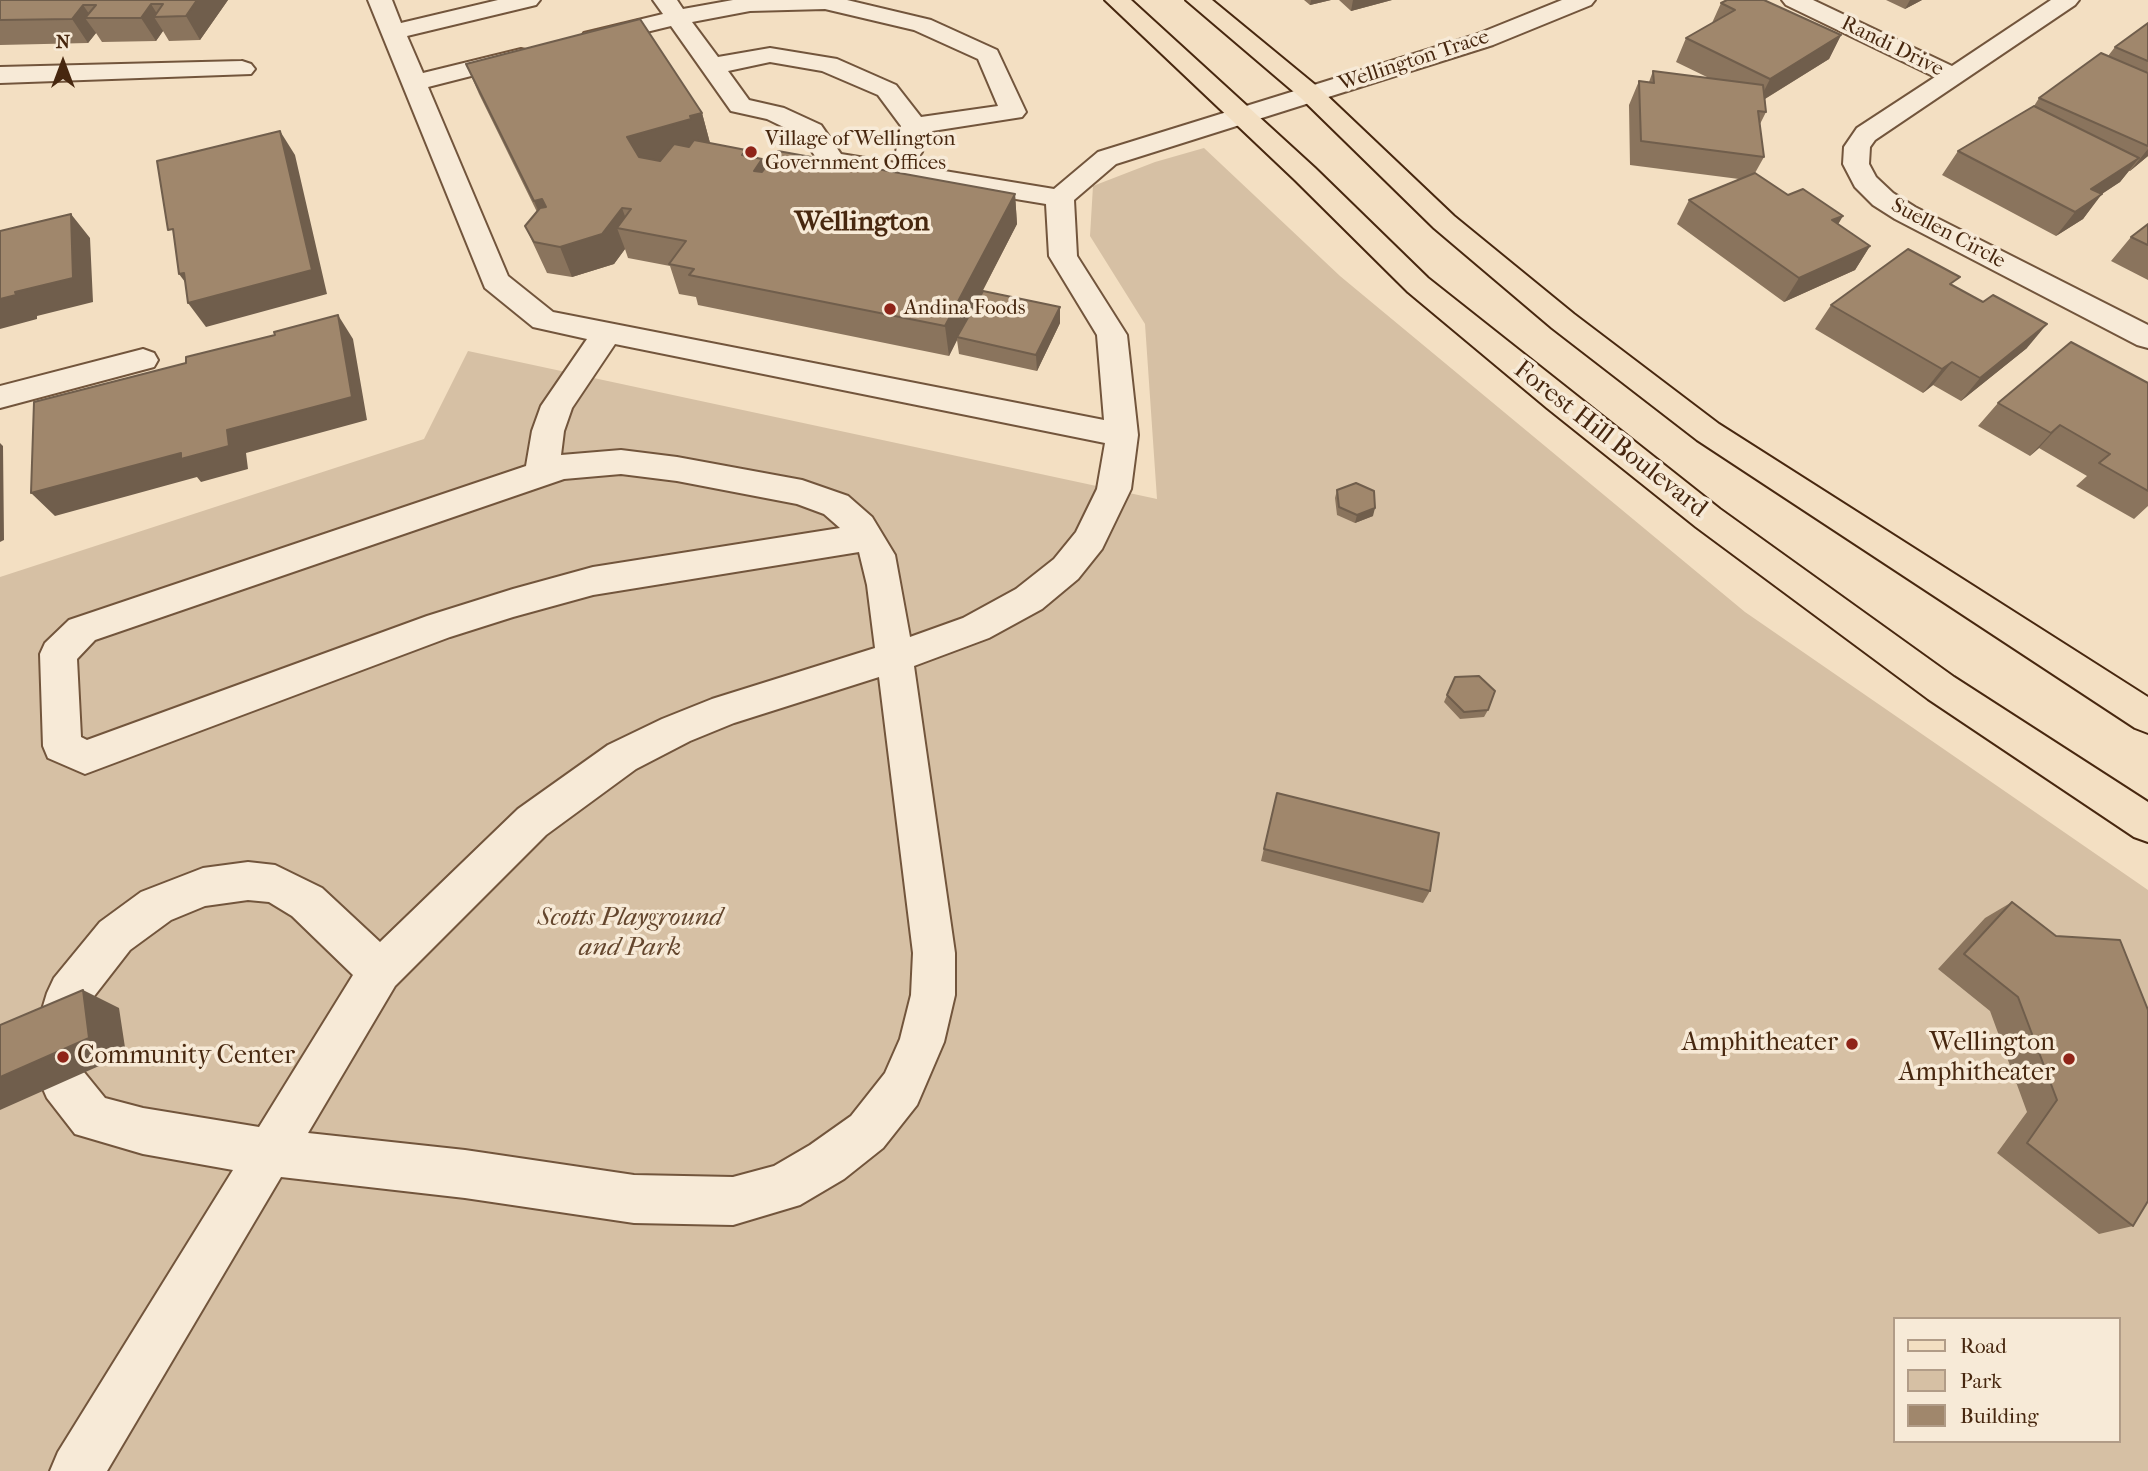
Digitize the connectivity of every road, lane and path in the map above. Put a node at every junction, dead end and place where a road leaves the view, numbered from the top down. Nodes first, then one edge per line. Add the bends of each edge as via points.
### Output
1 (380, 0) edge
2 (528, 0) edge
3 (1117, 0) edge
4 (1198, 0) edge
5 (1583, 0) edge
6 (1794, 0) edge
7 (2067, 0) edge
8 (826, 1) edge
9 (671, 9) edge
10 (393, 32) junction
11 (571, 44) edge
12 (545, 50) edge
13 (712, 66) junction
14 (242, 69) dead end
15 (0, 75) edge
16 (1953, 76) junction
17 (414, 83) junction
18 (1310, 93) junction
19 (1242, 115) junction
20 (914, 126) junction
21 (906, 173) junction
22 (1060, 198) junction
23 (608, 332) junction
24 (2148, 338) edge
25 (143, 360) dead end
26 (0, 397) edge
27 (1122, 435) junction
28 (542, 473) junction
29 (868, 537) junction
30 (896, 657) junction
31 (2148, 717) edge
32 (2148, 824) edge
33 (380, 971) junction
34 (56, 1036) edge
35 (63, 1082) edge
36 (272, 1153) junction
37 (77, 1471) edge

1 - 10 street
2 - 10 street
3 - 19 main road, Forest Hill Boulevard
4 - 18 main road
5 - 18 street, Wellington Trace via 1483,40
6 - 16 street, Randi Drive
7 - 16 street, Suellen Circle
8 - 9 street
8 - 20 street via 922,26 988,55 1013,112
9 - 11 street
9 - 13 street
10 - 17 street
12 - 17 street
13 - 20 street via 770,55 828,64 887,90
13 - 21 street via 740,106 775,113 812,131 832,160
14 - 15 street
16 - 24 street, Suellen Circle via 1866,134 1856,156 1865,181 1905,213
17 - 23 street via 495,281 544,320
18 - 19 street, Wellington Trace
18 - 31 main road via 1444,222 1708,432
19 - 22 street, Wellington Trace via 1107,158
19 - 32 main road, Forest Hill Boulevard via 1418,285 1708,518 1941,688
20 - 21 street
21 - 22 street
22 - 27 street via 1063,256 1112,335
23 - 27 street
23 - 28 street via 557,406
25 - 26 street
27 - 30 street via 1114,489 1090,540 1066,569 1029,599 976,628
28 - 29 street via 621,462 802,492 836,505
28 - 29 street via 82,630 58,654 62,746 85,757 440,626 593,581
29 - 30 street via 883,575
30 - 33 street via 725,710 622,757 532,822
30 - 36 street via 934,953 933,995 922,1042 901,1088 867,1132 827,1163 783,1188 733,1201 634,1199
33 - 34 street via 307,902 275,884 248,881 203,887 156,906 115,936 69,993
33 - 36 street
35 - 36 street via 91,1118
36 - 37 street

